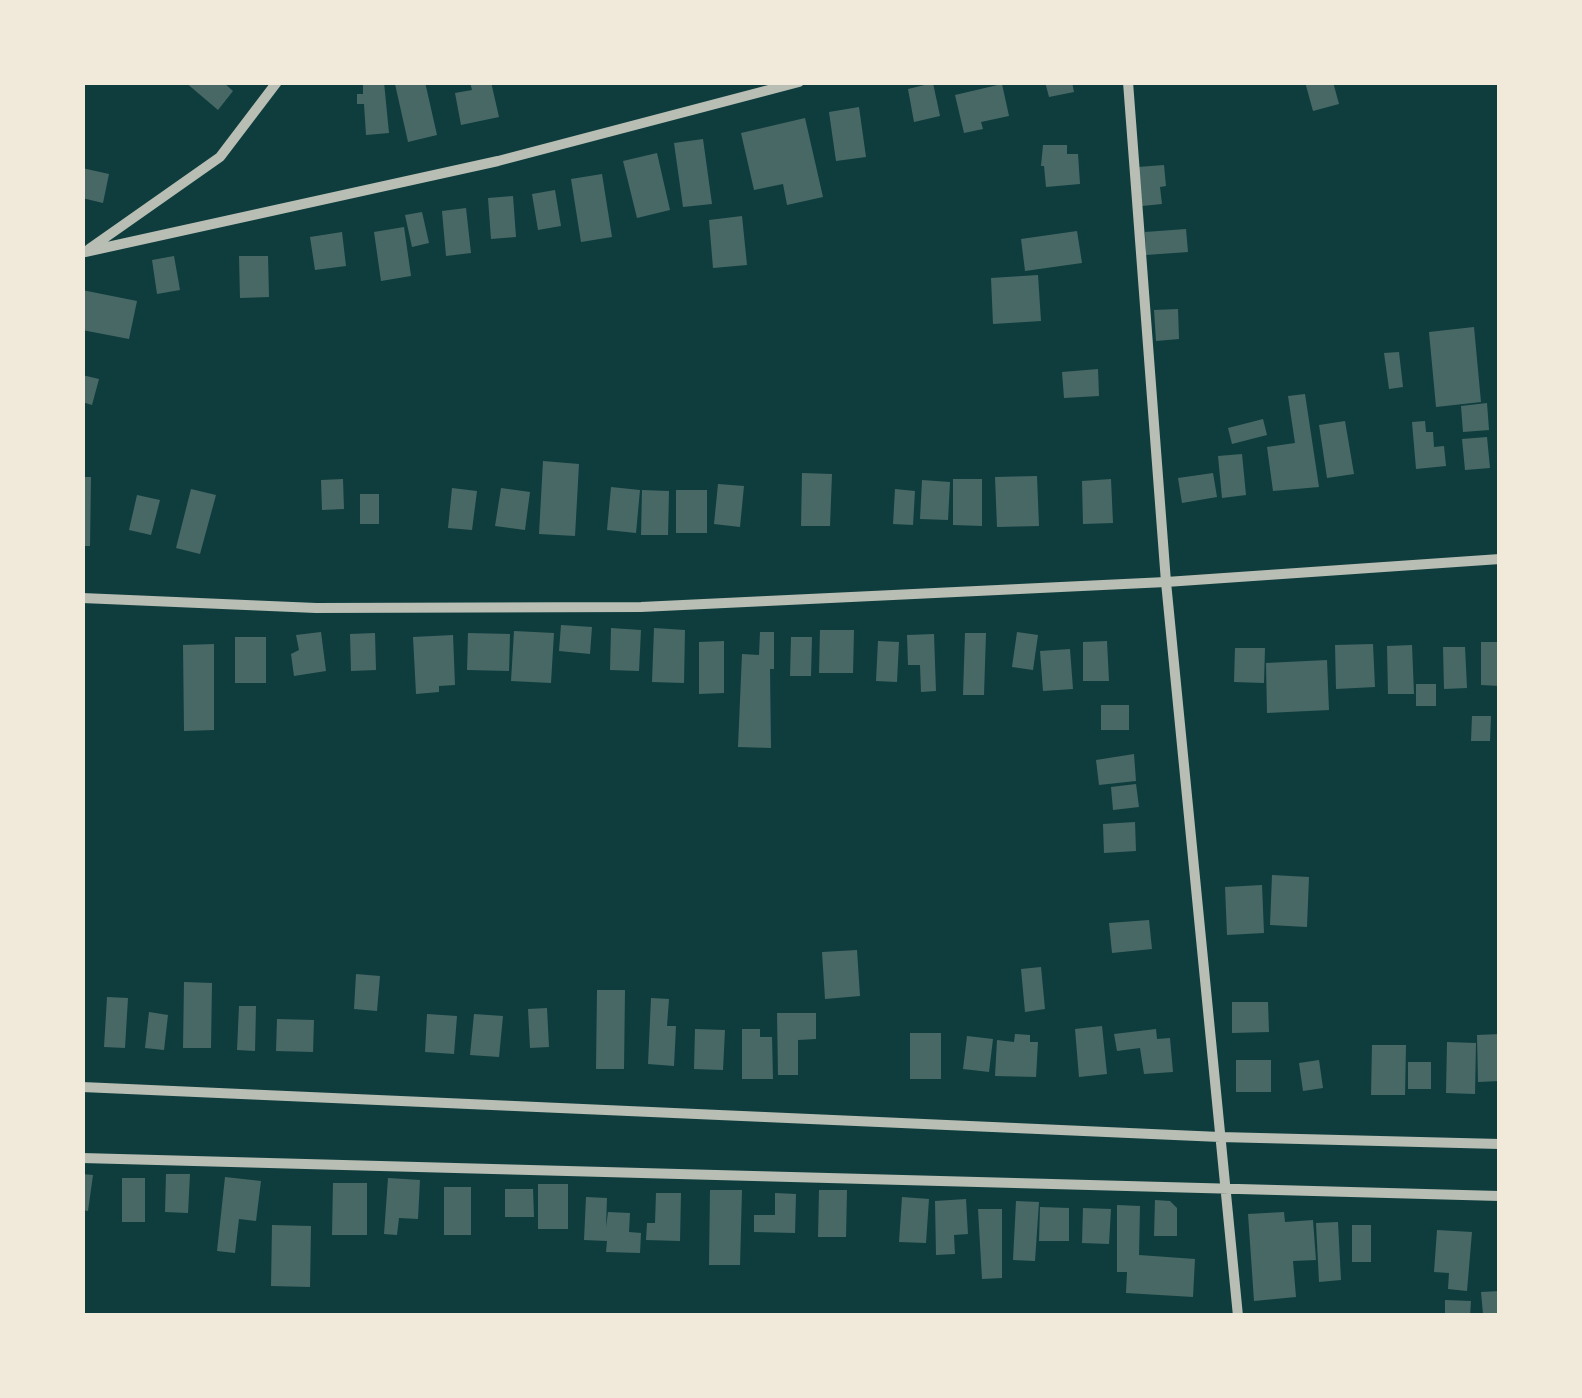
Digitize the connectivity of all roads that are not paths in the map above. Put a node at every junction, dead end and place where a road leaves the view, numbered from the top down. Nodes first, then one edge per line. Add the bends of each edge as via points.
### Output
1 (277, 82) edge
2 (799, 82) edge
3 (1128, 82) edge
4 (83, 252) edge
5 (1500, 558) edge
6 (1166, 582) junction
7 (82, 598) edge
8 (82, 1087) edge
9 (1220, 1137) junction
10 (1500, 1144) edge
11 (82, 1158) edge
12 (1224, 1191) junction
13 (1500, 1196) edge
14 (1238, 1316) edge

1 - 4 street via 220,157
2 - 4 street via 498,161
3 - 6 street
5 - 6 street
6 - 7 street via 642,607 316,608
6 - 9 street
8 - 9 street
9 - 10 street
9 - 12 street
11 - 12 street
12 - 13 street
12 - 14 street

